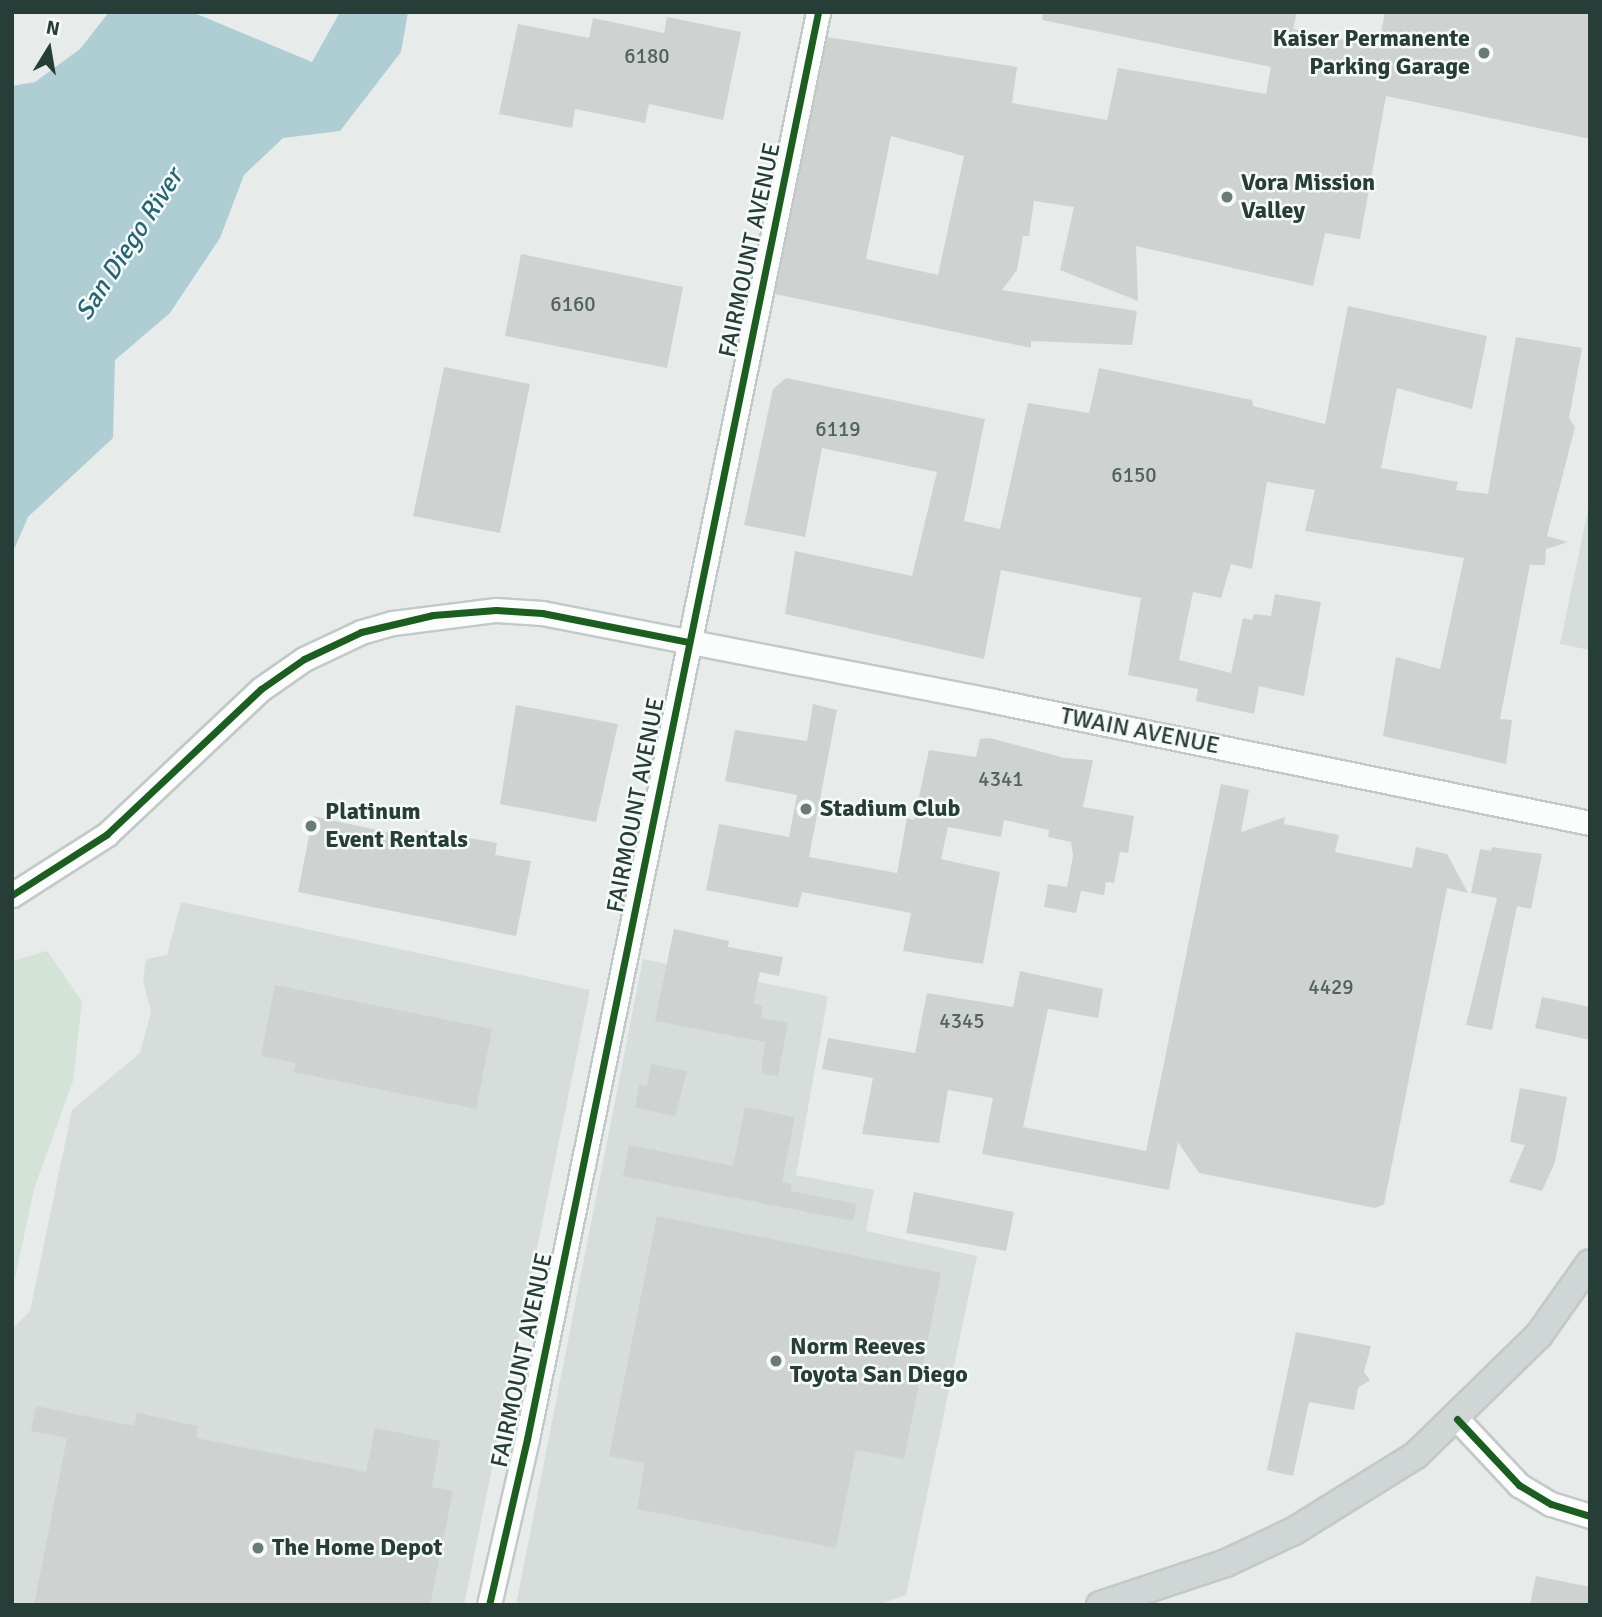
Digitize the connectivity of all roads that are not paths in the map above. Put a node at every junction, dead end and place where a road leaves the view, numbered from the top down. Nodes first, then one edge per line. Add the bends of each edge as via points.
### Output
1 (818, 12) edge
2 (689, 642) junction
3 (1590, 823) edge
4 (12, 895) edge
5 (1590, 1263) edge
6 (1457, 1419) junction
7 (1590, 1516) edge
8 (489, 1605) edge
9 (1100, 1605) edge

1 - 2 street, FAIRMOUNT AVENUE
2 - 3 street, TWAIN AVENUE
2 - 4 street, TWAIN AVENUE via 542,614 496,610 433,615 360,632 304,659 261,689 106,835
2 - 8 street, FAIRMOUNT AVENUE
5 - 6 main road via 1539,1335
6 - 7 street via 1519,1485 1552,1504
6 - 9 main road via 1416,1455 1294,1531 1226,1563

